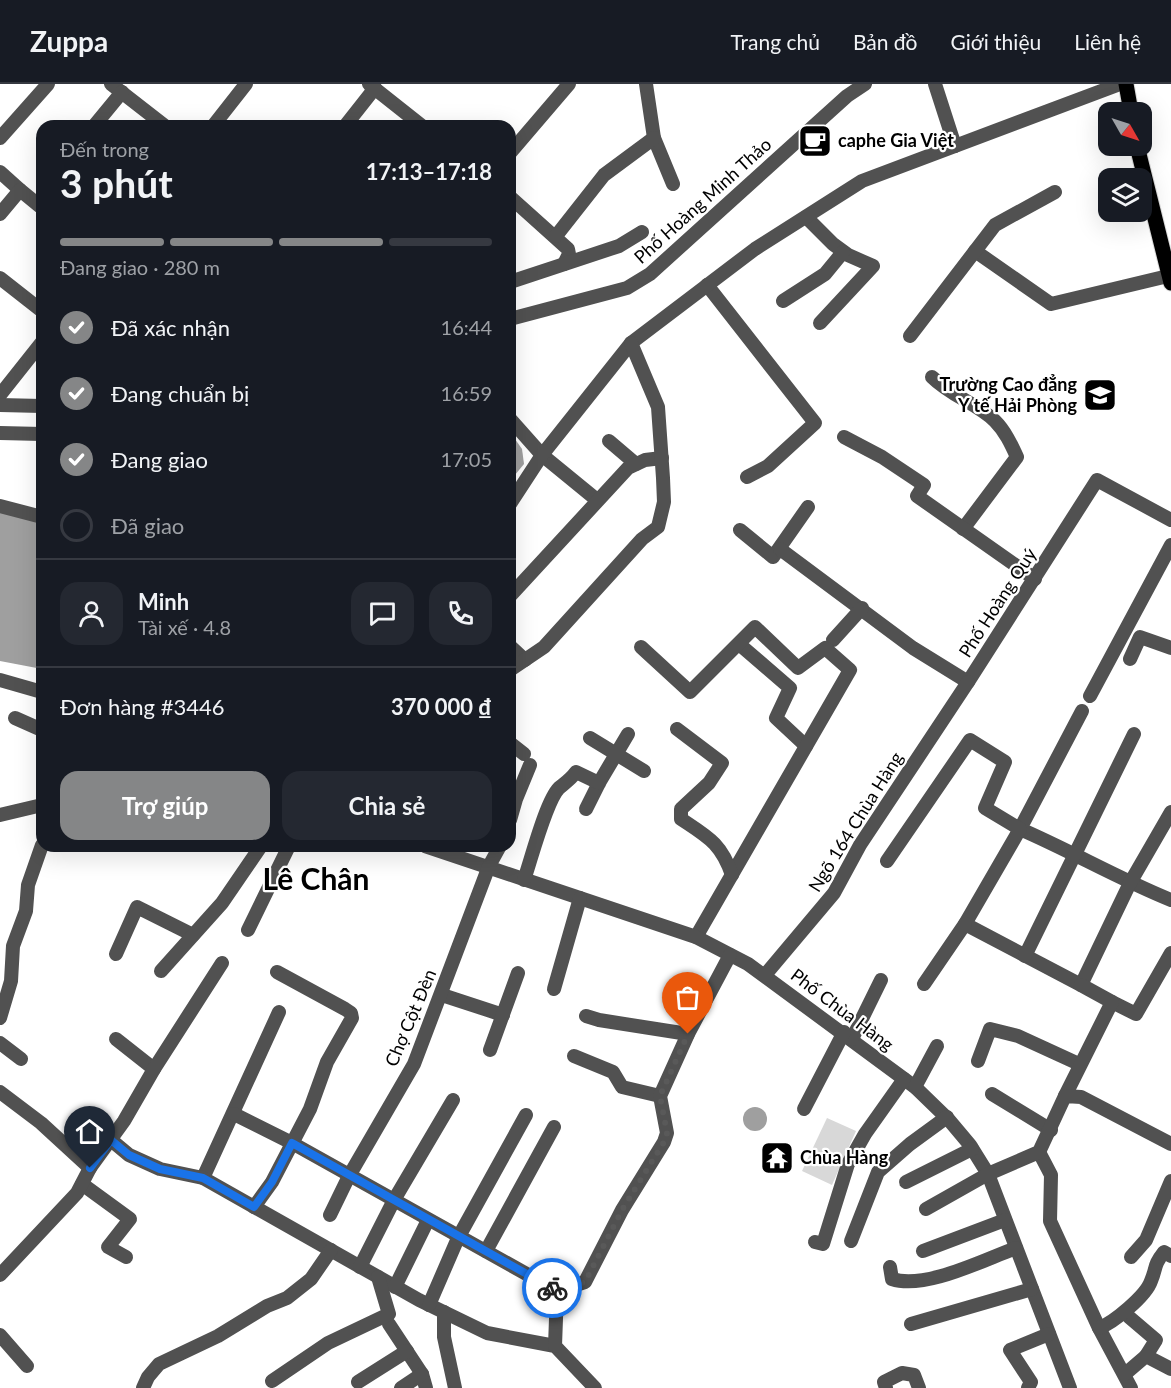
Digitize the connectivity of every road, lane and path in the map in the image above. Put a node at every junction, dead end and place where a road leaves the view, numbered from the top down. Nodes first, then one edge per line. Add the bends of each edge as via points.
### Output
1 (48, 84) edge
2 (246, 84) edge
3 (568, 84) edge
4 (646, 84) edge
5 (865, 84) edge
6 (935, 84) edge
7 (1120, 84) edge
8 (1126, 84) edge
9 (372, 86) edge
10 (116, 88) edge
11 (1129, 102) edge
12 (97, 120) edge
13 (157, 120) edge
14 (218, 120) edge
15 (349, 120) edge
16 (414, 120) edge
17 (0, 138) edge
18 (654, 138) junction
19 (516, 146) edge
20 (955, 146) junction
21 (1140, 156) edge
22 (0, 172) edge
23 (673, 184) dead end
24 (20, 190) junction
25 (1055, 192) dead end
26 (36, 198) edge
27 (516, 202) edge
28 (0, 214) edge
29 (806, 217) junction
30 (642, 232) dead end
31 (556, 236) junction
32 (975, 250) junction
33 (843, 252) junction
34 (1167, 253) edge
35 (564, 264) junction
36 (0, 278) edge
37 (1170, 279) edge
38 (516, 280) edge
39 (707, 285) junction
40 (783, 301) dead end
41 (36, 306) edge
42 (516, 317) edge
43 (820, 323) dead end
44 (910, 336) dead end
45 (631, 344) junction
46 (36, 350) edge
47 (932, 377) dead end
48 (0, 395) edge
49 (0, 405) edge
50 (36, 406) edge
51 (516, 426) edge
52 (0, 433) edge
53 (36, 434) edge
54 (844, 437) dead end
55 (609, 441) dead end
56 (542, 455) junction
57 (662, 458) junction
58 (636, 464) junction
59 (747, 477) dead end
60 (516, 495) edge
61 (597, 500) junction
62 (0, 506) edge
63 (808, 507) dead end
64 (36, 515) edge
65 (1171, 520) edge
66 (963, 529) junction
67 (740, 530) dead end
68 (1171, 545) edge
69 (780, 549) junction
70 (1035, 579) junction
71 (516, 589) edge
72 (862, 608) junction
73 (833, 640) dead end
74 (739, 644) junction
75 (641, 647) dead end
76 (1171, 648) edge
77 (516, 652) edge
78 (1130, 659) dead end
79 (525, 660) junction
80 (516, 666) edge
81 (0, 680) edge
82 (968, 682) junction
83 (36, 690) edge
84 (1090, 696) dead end
85 (1082, 711) dead end
86 (15, 718) dead end
87 (36, 727) edge
88 (677, 729) dead end
89 (628, 734) dead end
90 (1134, 734) dead end
91 (590, 738) dead end
92 (806, 746) junction
93 (516, 749) edge
94 (615, 754) junction
95 (644, 771) dead end
96 (599, 783) junction
97 (516, 799) edge
98 (36, 806) edge
99 (586, 809) dead end
100 (1171, 812) edge
101 (0, 815) edge
102 (1020, 829) junction
103 (40, 852) edge
104 (257, 852) edge
105 (286, 852) edge
106 (444, 852) edge
107 (497, 852) edge
108 (1076, 854) junction
109 (887, 861) dead end
110 (489, 866) junction
111 (732, 875) junction
112 (524, 880) junction
113 (1130, 883) junction
114 (580, 898) junction
115 (1171, 900) edge
116 (964, 924) junction
117 (248, 930) dead end
118 (193, 935) junction
119 (696, 937) junction
120 (1171, 953) edge
121 (116, 954) dead end
122 (730, 955) junction
123 (1025, 956) junction
124 (222, 963) dead end
125 (161, 971) dead end
126 (277, 972) dead end
127 (518, 973) dead end
128 (765, 975) junction
129 (881, 980) dead end
130 (924, 984) dead end
131 (1081, 985) junction
132 (554, 989) dead end
133 (442, 995) junction
134 (1112, 1002) junction
135 (279, 1012) dead end
136 (503, 1015) junction
137 (586, 1016) dead end
138 (0, 1018) edge
139 (688, 1034) junction
140 (848, 1036) junction
141 (116, 1039) dead end
142 (0, 1043) edge
143 (938, 1046) dead end
144 (490, 1050) dead end
145 (574, 1056) dead end
146 (21, 1059) dead end
147 (978, 1061) dead end
148 (1079, 1064) junction
149 (154, 1069) junction
150 (910, 1083) junction
151 (0, 1092) edge
152 (992, 1094) dead end
153 (660, 1096) junction
154 (1065, 1096) junction
155 (453, 1100) dead end
156 (804, 1109) dead end
157 (234, 1114) junction
158 (526, 1115) dead end
159 (947, 1118) junction
160 (554, 1127) dead end
161 (1051, 1130) junction
162 (111, 1140) junction
163 (292, 1143) junction
164 (1171, 1144) edge
165 (972, 1149) junction
166 (1039, 1152) junction
167 (90, 1168) junction
168 (988, 1174) junction
169 (349, 1176) junction
170 (203, 1178) junction
171 (1171, 1181) edge
172 (906, 1182) dead end
173 (82, 1184) junction
174 (394, 1200) junction
175 (254, 1207) junction
176 (927, 1209) dead end
177 (330, 1215) dead end
178 (428, 1220) junction
179 (1005, 1220) junction
180 (458, 1238) junction
181 (850, 1241) dead end
182 (815, 1242) dead end
183 (1016, 1248) junction
184 (331, 1250) junction
185 (486, 1251) junction
186 (923, 1251) dead end
187 (1171, 1256) edge
188 (126, 1257) dead end
189 (1131, 1257) dead end
190 (360, 1267) junction
191 (890, 1268) dead end
192 (1, 1273) edge
193 (378, 1277) junction
194 (395, 1287) junction
195 (1032, 1289) junction
196 (557, 1291) junction
197 (429, 1305) junction
198 (444, 1312) junction
199 (1128, 1317) dead end
200 (389, 1324) dead end
201 (911, 1324) dead end
202 (1099, 1328) junction
203 (1049, 1334) junction
204 (0, 1335) edge
205 (555, 1346) junction
206 (407, 1351) junction
207 (1146, 1356) junction
208 (27, 1366) dead end
209 (1171, 1369) edge
210 (1125, 1374) junction
211 (272, 1381) dead end
212 (424, 1381) edge
213 (358, 1382) dead end
214 (143, 1388) edge
215 (401, 1388) edge
216 (455, 1388) edge
217 (596, 1388) edge
218 (886, 1388) edge
219 (919, 1388) edge
220 (1028, 1388) edge
221 (1070, 1388) edge
222 (1131, 1388) edge

1 - 17 street
2 - 14 street
3 - 19 street
4 - 18 street
5 - 42 street, Phố Hoàng Minh Thảo via 650,274 627,288
6 - 20 street
7 - 20 street
8 - 11 main road
9 - 15 street
9 - 16 street
10 - 12 street
10 - 13 street
18 - 23 street
18 - 31 street via 604,176
20 - 29 street via 862,181
21 - 34 main road
22 - 24 street
24 - 26 street
24 - 28 street
25 - 32 street via 995,225
27 - 31 street
29 - 33 street
29 - 39 street
30 - 35 street via 619,246
31 - 35 street via 569,251
32 - 37 street via 1051,304
32 - 44 street
33 - 40 street via 825,274
33 - 43 street via 873,266
34 - 37 main road
35 - 38 street
36 - 41 street
39 - 45 street
39 - 59 street via 815,423 768,465
45 - 56 street
45 - 57 street via 658,407
46 - 48 street
47 - 66 street via 994,420 1017,457
49 - 50 street
51 - 56 street
52 - 53 street
54 - 66 street via 924,485 917,496
55 - 58 street
56 - 60 street
56 - 61 street
57 - 58 street
57 - 79 street via 664,502 658,527 642,539 544,647
58 - 61 street
61 - 71 street
62 - 64 street
63 - 69 street
65 - 70 street, Phố Hoàng Quý via 1097,480
66 - 70 street
67 - 69 street via 773,557
68 - 84 street
69 - 72 street, Phố Hoàng Quý
70 - 82 street, Phố Hoàng Quý
72 - 73 street
72 - 82 street, Phố Hoàng Quý via 913,648
74 - 75 street via 690,692
74 - 92 street via 790,688 776,718
74 - 92 street via 755,627 798,668 825,648 850,670
76 - 78 street via 1140,637
77 - 79 street
79 - 80 street
81 - 83 street
82 - 128 street, Ngõ 164 Chùa Hàng via 860,845 834,893
85 - 102 street
86 - 87 street
88 - 111 street via 722,763 709,783 681,808 681,819 714,841 725,855
89 - 94 street
90 - 108 street
91 - 94 street
92 - 111 street
93 - 97 street via 527,759
94 - 95 street
94 - 96 street
96 - 99 street
96 - 112 street via 576,772 559,788
98 - 101 street
100 - 113 street
102 - 108 street
102 - 109 street via 985,808 1005,762 970,740
102 - 116 street
103 - 138 street via 13,946 11,981
104 - 118 street via 222,903
105 - 117 street
106 - 110 street, Phố Chùa Hàng
107 - 110 street, Chợ Cột Đèn
108 - 113 street
108 - 123 street
110 - 112 street, Phố Chùa Hàng
110 - 133 street, Chợ Cột Đèn
111 - 119 street
112 - 114 street, Phố Chùa Hàng
113 - 115 street
113 - 131 street
114 - 119 street, Phố Chùa Hàng
114 - 132 street
116 - 123 street
116 - 130 street
118 - 121 street via 137,907
118 - 125 street
119 - 122 street, Phố Chùa Hàng
120 - 134 street via 1136,1014
122 - 128 street, Phố Chùa Hàng
122 - 139 street
123 - 131 street
124 - 149 street
126 - 163 street via 351,1012 352,1018 327,1062
127 - 136 street
128 - 140 street, Phố Chùa Hàng
129 - 140 street
131 - 134 street
133 - 136 street
133 - 169 street, Chợ Cột Đèn via 414,1064
134 - 148 street
135 - 157 street
136 - 144 street
137 - 139 street
139 - 153 street
140 - 150 street, Phố Chùa Hàng
140 - 156 street
141 - 149 street
142 - 146 street
143 - 150 street
145 - 153 street via 613,1072 622,1087
147 - 148 street via 990,1029 1018,1036
148 - 154 street
149 - 162 street
150 - 159 street, Phố Chùa Hàng
150 - 182 street via 865,1134 848,1164 823,1244
151 - 167 street
152 - 161 street
153 - 196 street via 667,1133 664,1142 622,1210 585,1282
154 - 161 street
154 - 164 street via 1081,1097
155 - 174 street
157 - 163 street
157 - 170 street
158 - 180 street
159 - 165 street, Phố Chùa Hàng
159 - 181 street via 878,1172
160 - 185 street
161 - 166 street
162 - 167 street
162 - 170 street via 129,1155 160,1169
163 - 169 street
163 - 175 street
165 - 168 street, Phố Chùa Hàng
165 - 172 street
166 - 168 street
166 - 202 street via 1051,1175 1050,1221
167 - 173 street
168 - 176 street
168 - 179 street, Phố Chùa Hàng
169 - 174 street
169 - 177 street, Chợ Cột Đèn
170 - 175 street
171 - 189 street via 1146,1240
173 - 188 street via 130,1219 108,1247
173 - 192 street
174 - 178 street
174 - 190 street
175 - 184 street
178 - 180 street
178 - 194 street
179 - 183 street, Phố Chùa Hàng
179 - 186 street
180 - 185 street
180 - 197 street
183 - 191 street via 931,1279 903,1283 892,1279
183 - 195 street, Phố Chùa Hàng
184 - 190 street
184 - 214 street via 311,1279 288,1298 159,1364
185 - 196 street
187 - 202 street via 1164,1252 1154,1265 1151,1283 1111,1324
190 - 193 street
193 - 194 street
193 - 211 street via 390,1314 328,1343
194 - 197 street
195 - 201 street
195 - 203 street, Phố Chùa Hàng
196 - 205 street
197 - 198 street
198 - 205 street via 487,1333
198 - 216 street via 444,1337
199 - 207 street via 1156,1340
200 - 206 street
202 - 210 street
203 - 220 street via 1010,1350 1031,1382
203 - 221 street, Phố Chùa Hàng
204 - 208 street
205 - 217 street
206 - 212 street
206 - 213 street
207 - 209 street
207 - 210 street
210 - 222 street
212 - 215 street
218 - 219 street via 884,1382 902,1373 914,1375

